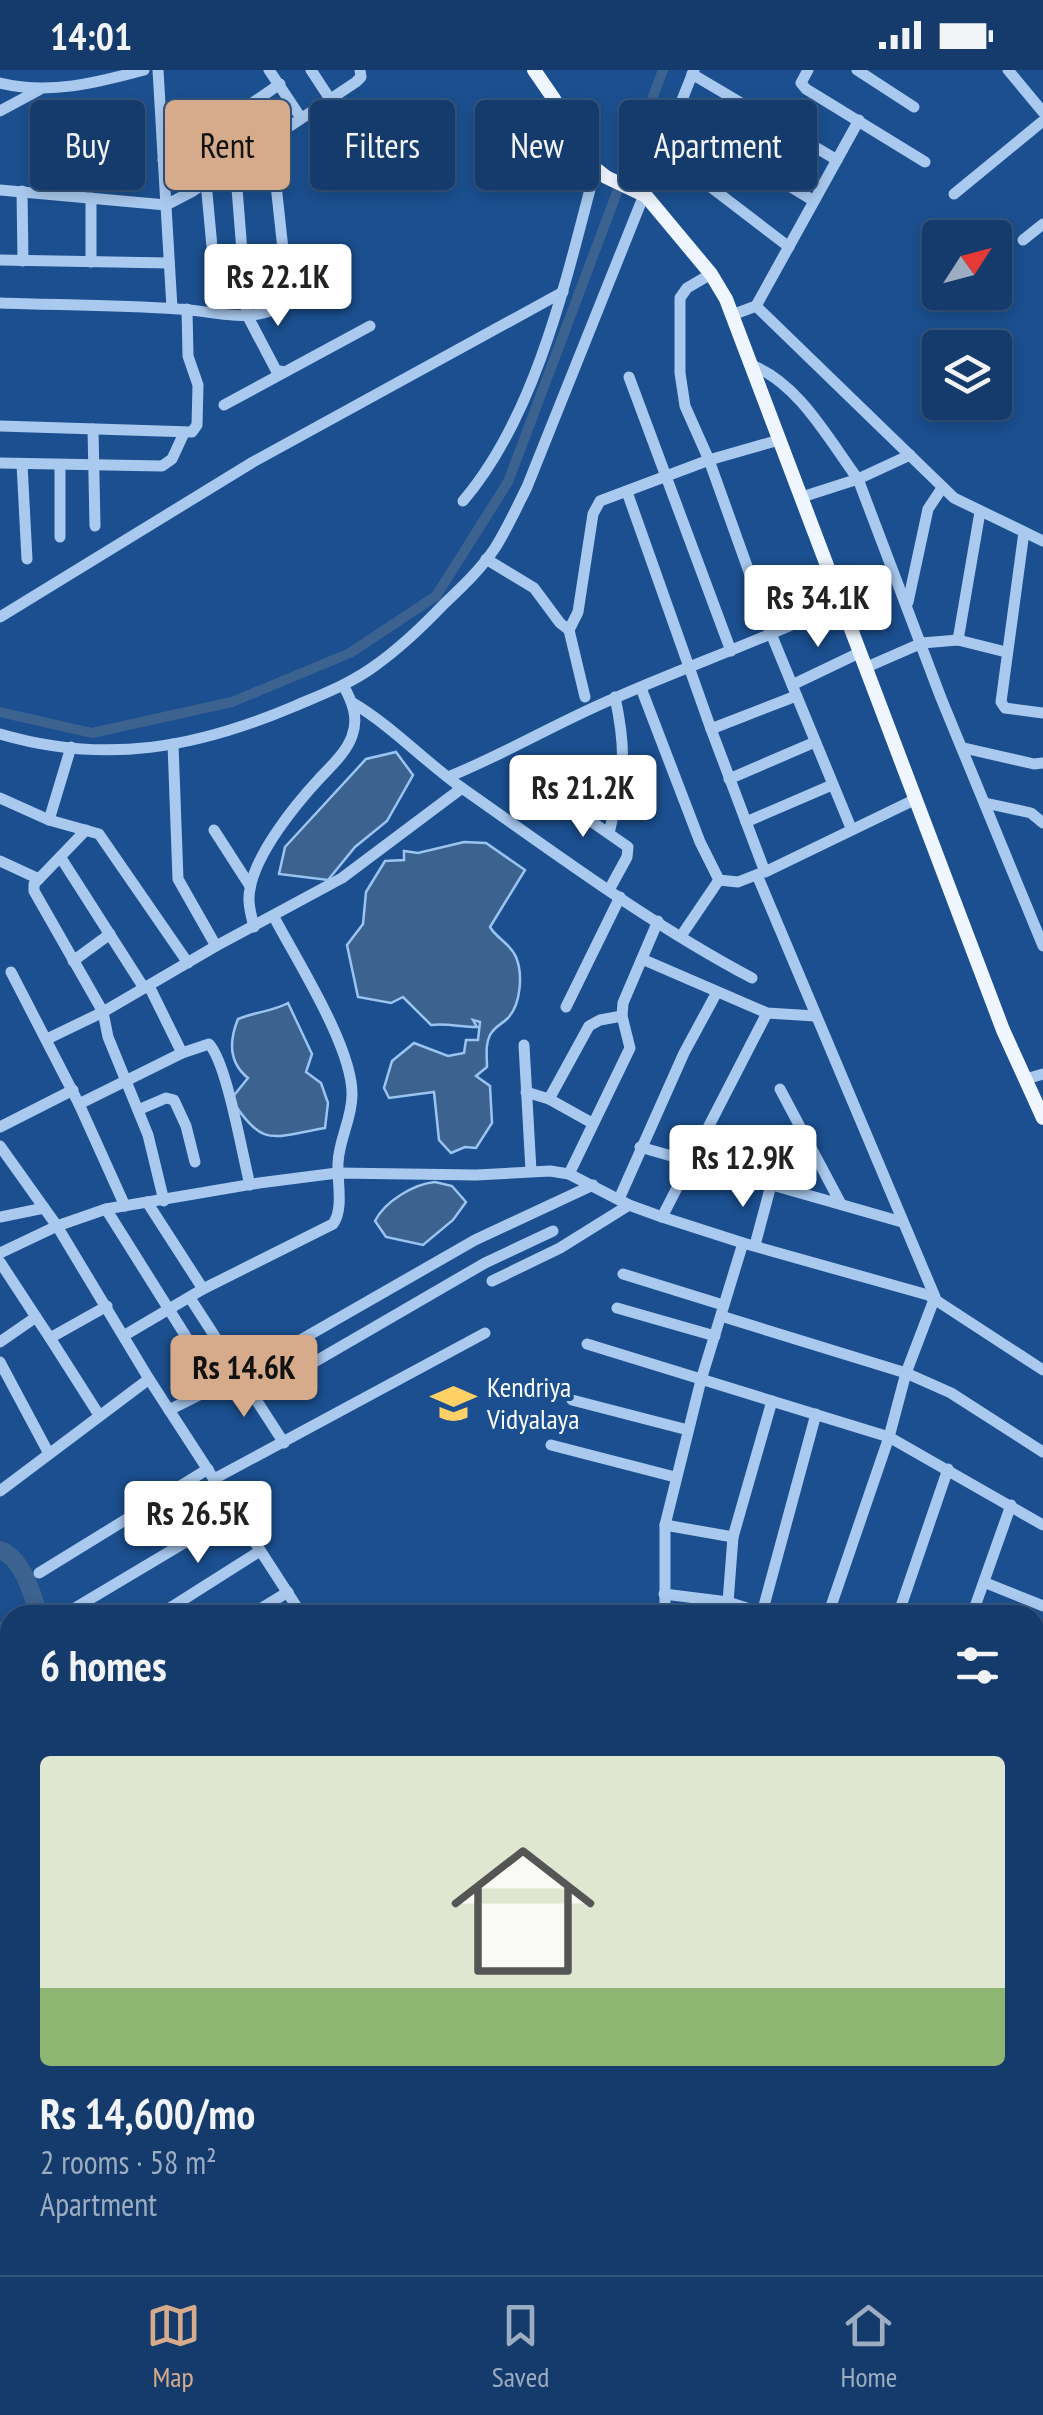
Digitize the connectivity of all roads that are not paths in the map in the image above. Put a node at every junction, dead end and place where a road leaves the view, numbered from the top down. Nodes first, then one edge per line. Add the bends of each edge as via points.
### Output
1 (144, 70) edge
2 (158, 70) edge
3 (269, 70) edge
4 (311, 70) edge
5 (360, 70) edge
6 (534, 70) edge
7 (808, 70) edge
8 (857, 70) edge
9 (1008, 70) edge
10 (693, 72) edge
11 (0, 83) edge
12 (280, 84) junction
13 (39, 90) junction
14 (330, 99) junction
15 (682, 100) edge
16 (914, 106) dead end
17 (0, 111) edge
18 (1043, 112) edge
19 (301, 118) junction
20 (859, 120) junction
21 (1043, 121) edge
22 (290, 125) edge
23 (163, 160) junction
24 (837, 160) junction
25 (925, 162) dead end
26 (600, 174) junction
27 (0, 190) edge
28 (192, 190) edge
29 (207, 190) edge
30 (237, 190) edge
31 (275, 190) edge
32 (644, 190) edge
33 (713, 190) edge
34 (796, 190) edge
35 (22, 191) junction
36 (642, 194) junction
37 (954, 194) dead end
38 (92, 198) junction
39 (814, 201) junction
40 (166, 205) junction
41 (1043, 224) edge
42 (1023, 240) dead end
43 (788, 247) junction
44 (0, 260) edge
45 (24, 261) junction
46 (91, 262) junction
47 (169, 263) junction
48 (711, 274) junction
49 (563, 292) junction
50 (0, 303) edge
51 (756, 306) junction
52 (172, 308) junction
53 (188, 309) junction
54 (218, 312) junction
55 (247, 315) junction
56 (732, 315) junction
57 (370, 326) dead end
58 (751, 364) junction
59 (282, 371) junction
60 (629, 377) dead end
61 (224, 405) dead end
62 (0, 426) edge
63 (93, 428) junction
64 (184, 433) junction
65 (779, 440) junction
66 (910, 454) junction
67 (709, 460) junction
68 (0, 464) edge
69 (22, 464) junction
70 (60, 465) junction
71 (92, 466) junction
72 (666, 476) junction
73 (858, 478) junction
74 (942, 488) junction
75 (627, 492) junction
76 (802, 497) junction
77 (464, 502) dead end
78 (980, 512) junction
79 (95, 526) dead end
80 (1024, 532) junction
81 (60, 537) dead end
82 (1043, 542) edge
83 (26, 558) dead end
84 (486, 559) junction
85 (842, 602) junction
86 (907, 606) junction
87 (0, 617) edge
88 (570, 630) junction
89 (772, 636) junction
90 (958, 640) junction
91 (922, 643) junction
92 (731, 651) junction
93 (861, 652) junction
94 (1006, 652) junction
95 (867, 667) junction
96 (690, 669) junction
97 (343, 685) junction
98 (641, 688) junction
99 (794, 690) junction
100 (585, 697) dead end
101 (615, 698) junction
102 (353, 703) junction
103 (1043, 713) edge
104 (711, 730) junction
105 (0, 734) edge
106 (815, 742) junction
107 (173, 744) junction
108 (71, 746) junction
109 (964, 748) junction
110 (1043, 763) edge
111 (448, 777) junction
112 (729, 779) junction
113 (832, 785) junction
114 (462, 788) junction
115 (549, 792) dead end
116 (0, 798) edge
117 (916, 799) junction
118 (985, 803) junction
119 (49, 820) junction
120 (746, 822) junction
121 (1043, 823) edge
122 (851, 828) junction
123 (86, 830) junction
124 (214, 830) dead end
125 (609, 833) junction
126 (62, 858) junction
127 (0, 860) edge
128 (761, 874) junction
129 (39, 879) junction
130 (719, 880) junction
131 (250, 886) junction
132 (615, 894) junction
133 (274, 917) junction
134 (658, 922) junction
135 (254, 927) junction
136 (110, 934) junction
137 (681, 936) junction
138 (216, 946) junction
139 (1043, 946) edge
140 (642, 959) junction
141 (72, 961) junction
142 (188, 963) junction
143 (11, 972) dead end
144 (752, 978) dead end
145 (146, 987) junction
146 (717, 992) junction
147 (566, 1007) dead end
148 (103, 1012) junction
149 (767, 1013) junction
150 (622, 1016) junction
151 (815, 1016) junction
152 (47, 1039) junction
153 (524, 1046) dead end
154 (182, 1053) junction
155 (1043, 1074) edge
156 (125, 1080) junction
157 (1026, 1080) junction
158 (780, 1089) dead end
159 (72, 1090) junction
160 (526, 1092) junction
161 (550, 1099) junction
162 (79, 1104) junction
163 (138, 1110) junction
164 (1043, 1118) edge
165 (592, 1124) junction
166 (0, 1126) edge
167 (0, 1146) edge
168 (640, 1147) junction
169 (195, 1162) dead end
170 (689, 1162) junction
171 (531, 1171) junction
172 (338, 1173) junction
173 (569, 1174) junction
174 (771, 1184) junction
175 (250, 1185) junction
176 (592, 1185) junction
177 (164, 1201) junction
178 (147, 1202) junction
179 (624, 1202) junction
180 (841, 1204) junction
181 (125, 1206) junction
182 (44, 1208) junction
183 (106, 1209) junction
184 (662, 1216) junction
185 (0, 1217) edge
186 (902, 1222) junction
187 (57, 1226) junction
188 (554, 1231) dead end
189 (749, 1244) junction
190 (0, 1253) edge
191 (0, 1262) edge
192 (624, 1274) dead end
193 (492, 1282) dead end
194 (13, 1283) junction
195 (202, 1290) junction
196 (0, 1291) edge
197 (190, 1298) junction
198 (935, 1298) junction
199 (107, 1306) junction
200 (617, 1308) dead end
201 (169, 1310) junction
202 (722, 1310) junction
203 (36, 1317) junction
204 (485, 1333) dead end
205 (125, 1336) junction
206 (715, 1336) junction
207 (50, 1338) junction
208 (0, 1342) edge
209 (586, 1344) dead end
210 (0, 1362) edge
211 (1043, 1370) edge
212 (906, 1372) junction
213 (241, 1374) junction
214 (148, 1378) junction
215 (701, 1380) junction
216 (217, 1386) junction
217 (254, 1397) junction
218 (572, 1400) dead end
219 (772, 1400) junction
220 (169, 1410) junction
221 (816, 1414) junction
222 (99, 1415) junction
223 (688, 1430) junction
224 (889, 1437) junction
225 (284, 1443) junction
226 (551, 1445) dead end
227 (48, 1452) junction
228 (1043, 1452) edge
229 (0, 1470) edge
230 (948, 1470) junction
231 (211, 1474) junction
232 (676, 1478) junction
233 (4, 1488) edge
234 (1010, 1505) junction
235 (236, 1512) junction
236 (665, 1524) junction
237 (1043, 1525) edge
238 (733, 1537) junction
239 (260, 1551) junction
240 (39, 1572) dead end
241 (986, 1583) junction
242 (288, 1592) junction
243 (664, 1594) junction
244 (728, 1602) junction
245 (80, 1605) edge
246 (175, 1605) edge
247 (267, 1605) edge
248 (296, 1605) edge
249 (665, 1605) edge
250 (738, 1605) edge
251 (768, 1605) edge
252 (831, 1605) edge
253 (901, 1605) edge
254 (976, 1605) edge
255 (1041, 1605) edge

1 - 13 street
2 - 23 street
3 - 12 street
4 - 14 street
5 - 14 street via 356,82
6 - 26 main road
7 - 20 street via 806,89
8 - 16 street
9 - 18 street
10 - 15 street
10 - 24 street
11 - 13 street
12 - 19 street
12 - 23 street
13 - 17 street
14 - 19 street
19 - 22 street
20 - 24 street
20 - 25 street
21 - 37 street
23 - 40 street
24 - 39 street
26 - 36 main road
26 - 49 street
27 - 35 street
28 - 40 street
29 - 54 street
30 - 55 street
31 - 55 street via 286,296 266,313
32 - 36 street
33 - 43 street
34 - 39 street
35 - 38 street
35 - 45 street
36 - 48 main road
36 - 84 street via 527,488
38 - 40 street
38 - 46 street
39 - 43 street
40 - 47 street
41 - 42 street
43 - 51 street
44 - 45 street
45 - 46 street
46 - 47 street
47 - 52 street
48 - 56 main road
48 - 67 street via 687,288 679,312 685,406
49 - 77 street via 502,448
49 - 87 street via 253,462
50 - 52 street
51 - 56 street
51 - 66 street
52 - 53 street
53 - 54 street
53 - 64 street via 198,421
54 - 55 street
55 - 59 street via 276,372
56 - 58 main road
57 - 59 street
58 - 65 main road
58 - 73 street via 785,387
59 - 61 street
60 - 72 street
62 - 63 street
63 - 64 street
63 - 71 street
64 - 71 street via 162,466
65 - 67 street
65 - 76 main road
66 - 73 street
66 - 74 street
67 - 72 street
67 - 89 street
68 - 69 street
69 - 70 street
69 - 83 street
70 - 71 street
70 - 81 street
71 - 79 street
72 - 75 street
72 - 92 street
73 - 76 street
73 - 86 street
74 - 78 street
74 - 86 street via 928,509
75 - 88 street via 596,505
75 - 96 street
76 - 85 main road
78 - 80 street
78 - 90 street
80 - 82 street
80 - 94 street
84 - 88 street via 534,588
84 - 97 street via 414,634
85 - 89 street
85 - 93 main road
86 - 91 street
88 - 100 street
89 - 92 street
89 - 99 street
90 - 91 street
90 - 94 street
91 - 95 street
91 - 109 street
92 - 96 street
93 - 95 main road
93 - 99 street
94 - 103 street via 1002,705
95 - 117 main road
96 - 98 street
96 - 104 street
97 - 102 street
97 - 107 street via 228,732
98 - 101 street
98 - 130 street
99 - 104 street
99 - 106 street
101 - 111 street
101 - 125 street via 625,766
102 - 111 street
102 - 131 street via 354,733 346,749 302,797
104 - 112 street
105 - 108 street
106 - 112 street
106 - 113 street
107 - 108 street via 125,750
107 - 138 street via 178,879
108 - 119 street
109 - 110 street
109 - 118 street
111 - 114 street
112 - 120 street
113 - 120 street
113 - 122 street
114 - 132 street
114 - 133 street via 342,878
115 - 125 street
116 - 119 street
117 - 122 street
117 - 157 main road
118 - 121 street via 1031,812
118 - 139 street
119 - 123 street
120 - 128 street
122 - 128 street
123 - 126 street
123 - 142 street via 105,841
124 - 131 street
125 - 132 street via 628,852
126 - 129 street
126 - 136 street
127 - 129 street
128 - 130 street
128 - 151 street
129 - 141 street via 34,891
130 - 137 street
131 - 135 street
132 - 134 street
132 - 147 street
133 - 135 street
133 - 172 street via 352,1076
134 - 137 street
134 - 140 street
135 - 138 street
136 - 141 street
136 - 145 street
137 - 144 street
138 - 142 street
140 - 146 street
140 - 150 street
141 - 148 street
142 - 145 street
143 - 152 street
145 - 148 street
145 - 154 street
146 - 149 street
146 - 168 street
148 - 152 street
148 - 156 street
149 - 151 street
149 - 170 street
150 - 161 street via 589,1026
150 - 165 street via 630,1048
151 - 186 street
152 - 159 street
153 - 160 street
154 - 156 street
154 - 175 street via 204,1044 214,1048
155 - 157 street
156 - 162 street
156 - 163 street
157 - 164 main road
158 - 180 street
159 - 162 street
159 - 166 street
160 - 161 street
160 - 171 street
161 - 165 street
162 - 181 street
163 - 169 street via 174,1100
163 - 177 street
165 - 173 street
167 - 182 street
168 - 170 street
168 - 179 street
170 - 174 street
170 - 184 street
171 - 172 street
171 - 173 street
172 - 175 street
172 - 195 street via 333,1224
173 - 176 street
174 - 180 street
174 - 189 street
175 - 177 street
176 - 179 street
176 - 213 street via 475,1240
177 - 178 street
178 - 181 street
178 - 195 street
179 - 184 street
179 - 193 street via 560,1248
180 - 186 street
181 - 183 street
182 - 185 street
182 - 187 street
183 - 187 street
183 - 201 street
184 - 189 street
186 - 198 street
187 - 190 street
187 - 199 street
188 - 217 street via 484,1263
189 - 198 street
189 - 202 street
191 - 194 street
192 - 202 street
194 - 196 street
194 - 203 street
195 - 197 street
197 - 201 street
197 - 213 street
198 - 211 street
198 - 212 street
199 - 205 street
199 - 207 street
200 - 206 street
201 - 205 street
201 - 216 street
202 - 206 street
202 - 212 street
203 - 207 street
203 - 208 street
204 - 225 street
205 - 214 street
206 - 215 street
207 - 222 street
209 - 215 street
210 - 227 street
212 - 224 street
212 - 228 street
213 - 216 street
213 - 217 street
214 - 220 street
214 - 222 street
215 - 219 street
215 - 223 street
216 - 220 street
217 - 225 street
218 - 223 street
219 - 221 street
219 - 238 street
220 - 231 street
221 - 224 street
221 - 251 street
222 - 227 street
223 - 232 street
224 - 230 street
224 - 252 street
225 - 231 street
226 - 232 street
227 - 233 street
229 - 233 street
230 - 234 street
230 - 253 street
231 - 235 street
231 - 240 street
232 - 236 street
234 - 237 street
234 - 241 street
235 - 239 street
235 - 245 street
236 - 238 street
236 - 243 street
238 - 244 street
239 - 242 street
239 - 246 street
241 - 254 street
241 - 255 street
242 - 247 street
242 - 248 street
243 - 244 street
243 - 249 street
244 - 250 street

